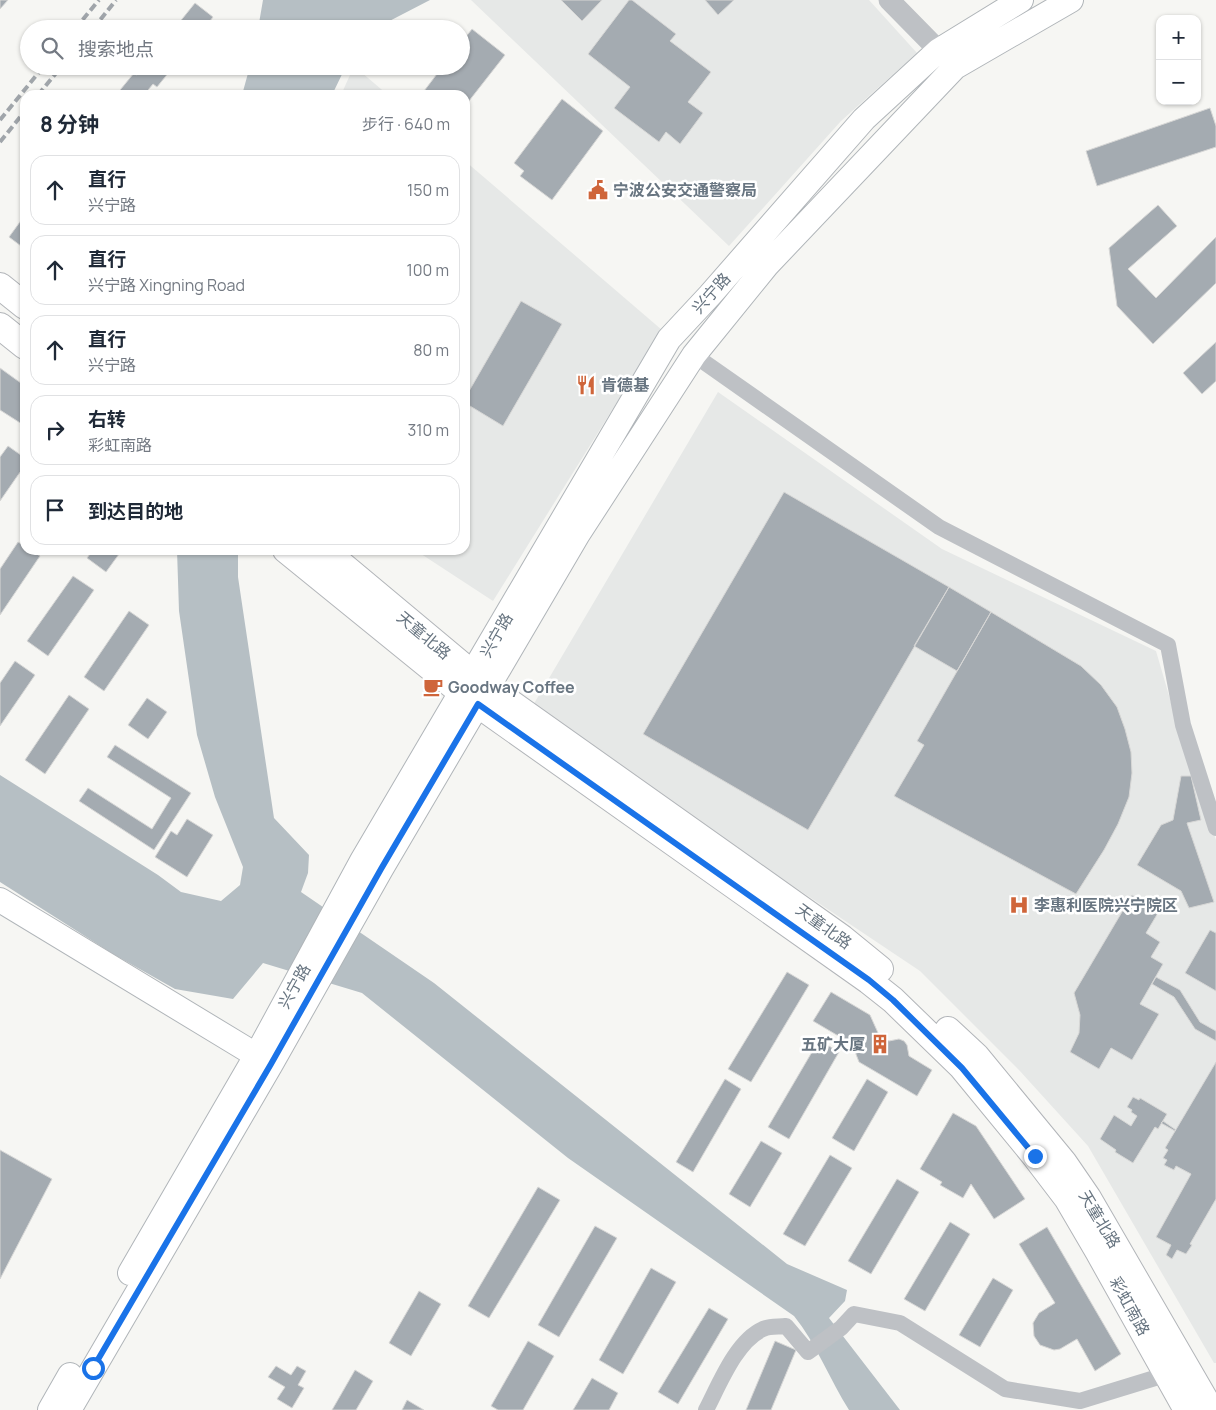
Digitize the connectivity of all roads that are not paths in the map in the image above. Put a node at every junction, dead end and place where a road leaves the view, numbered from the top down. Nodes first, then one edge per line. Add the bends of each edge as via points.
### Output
1 (888, 0) edge
2 (1021, 0) edge
3 (1071, 0) edge
4 (947, 59) junction
5 (0, 286) edge
6 (20, 302) edge
7 (0, 326) edge
8 (20, 342) edge
9 (694, 355) junction
10 (293, 555) edge
11 (329, 555) edge
12 (475, 690) junction
13 (1216, 828) edge
14 (0, 900) edge
15 (263, 1060) junction
16 (1168, 1374) junction
17 (50, 1410) edge
18 (69, 1410) edge
19 (706, 1410) edge
20 (1187, 1410) edge
21 (1211, 1410) edge

1 - 4 street
2 - 4 main road, 兴宁路
3 - 4 main road, 兴宁路
4 - 9 main road, 兴宁路 via 767,265
4 - 12 main road, 兴宁路 via 864,119 669,338
5 - 6 main road
7 - 8 main road
9 - 12 main road, 兴宁路
9 - 13 street via 939,527 1168,645 1183,725
10 - 12 main road, 天童北路
11 - 12 main road, 天童北路
12 - 15 main road, 兴宁路 via 372,864
12 - 16 main road, 彩虹南路 via 869,980 962,1068 1067,1198
12 - 21 main road, 天童北路 via 842,938 902,985 976,1056 1064,1163 1088,1198
14 - 15 main road
15 - 17 main road
15 - 18 main road
16 - 19 street via 1080,1401 1005,1389 900,1323 854,1314 841,1328 808,1352 786,1326 764,1328 750,1337 735,1355
16 - 20 main road, 彩虹南路

